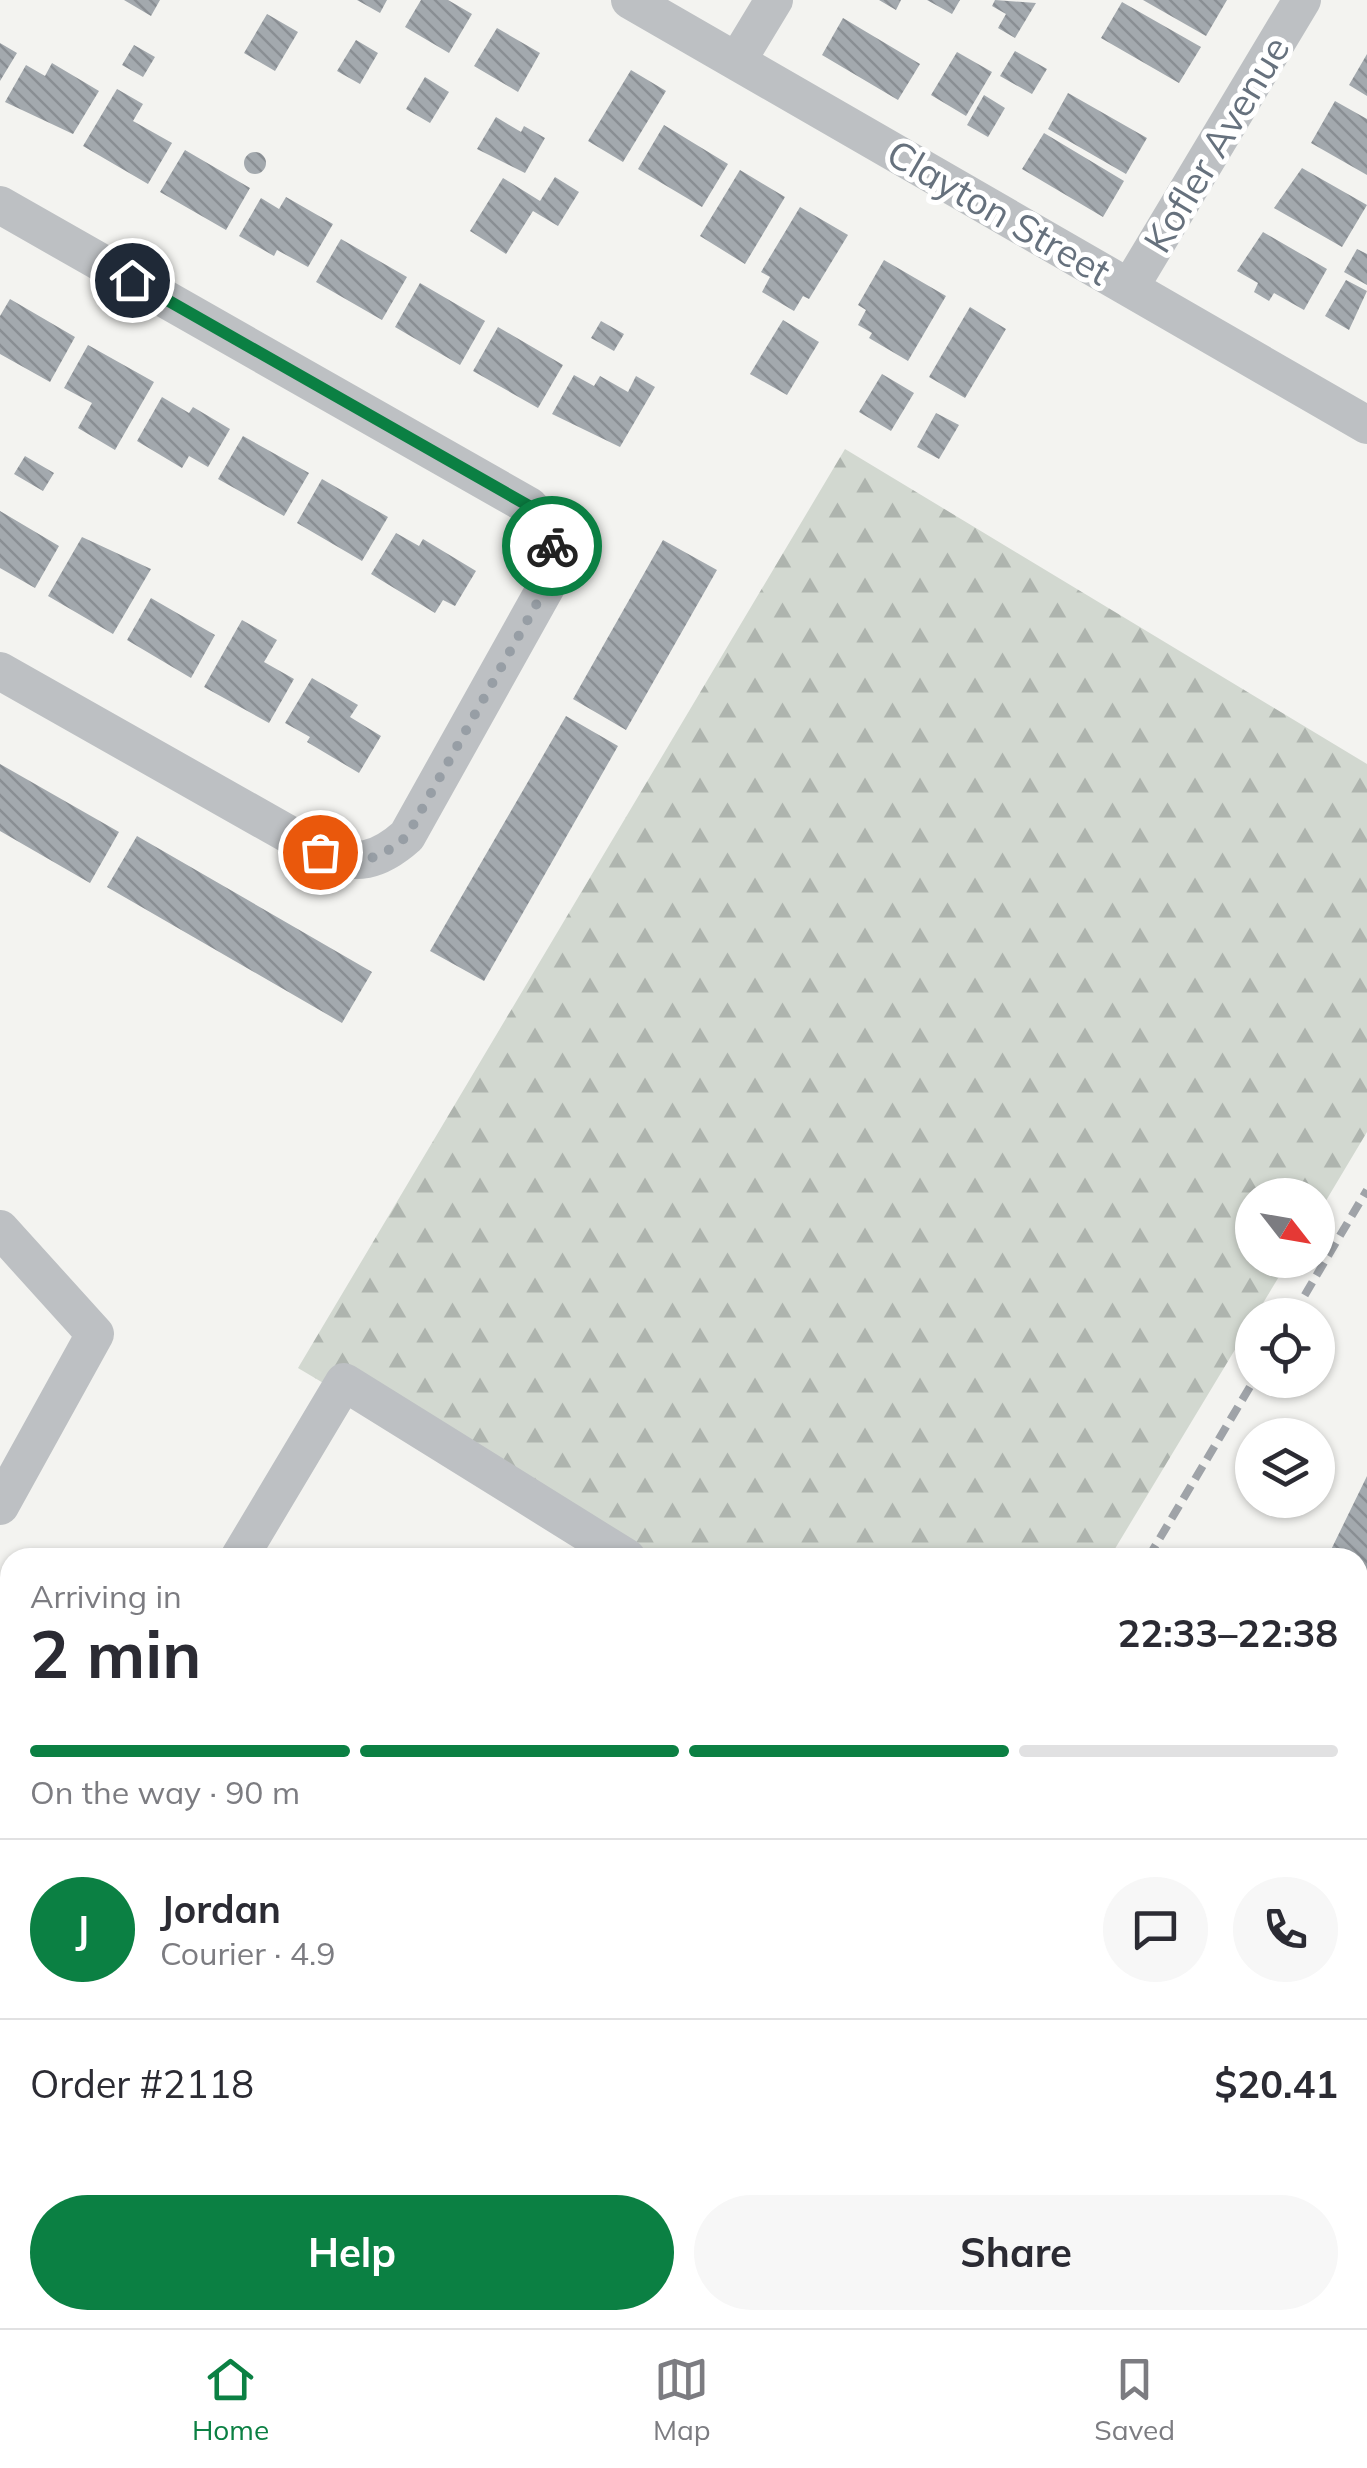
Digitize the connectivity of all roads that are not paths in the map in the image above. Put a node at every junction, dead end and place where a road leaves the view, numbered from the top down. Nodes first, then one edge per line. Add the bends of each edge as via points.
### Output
1 (630, 0) edge
2 (774, 0) edge
3 (1302, 0) edge
4 (737, 61) junction
5 (0, 205) edge
6 (1130, 287) junction
7 (1367, 425) edge
8 (0, 671) edge
9 (0, 1229) edge
10 (0, 1506) edge
11 (245, 1548) edge
12 (611, 1548) edge

1 - 4 street, Clayton Street
2 - 4 street
3 - 6 street, Kofler Avenue
4 - 6 street, Clayton Street
5 - 8 street via 529,506 554,550 551,578 407,836 365,862 320,852
6 - 7 street, Clayton Street
9 - 10 street via 94,1334
11 - 12 street via 344,1382

